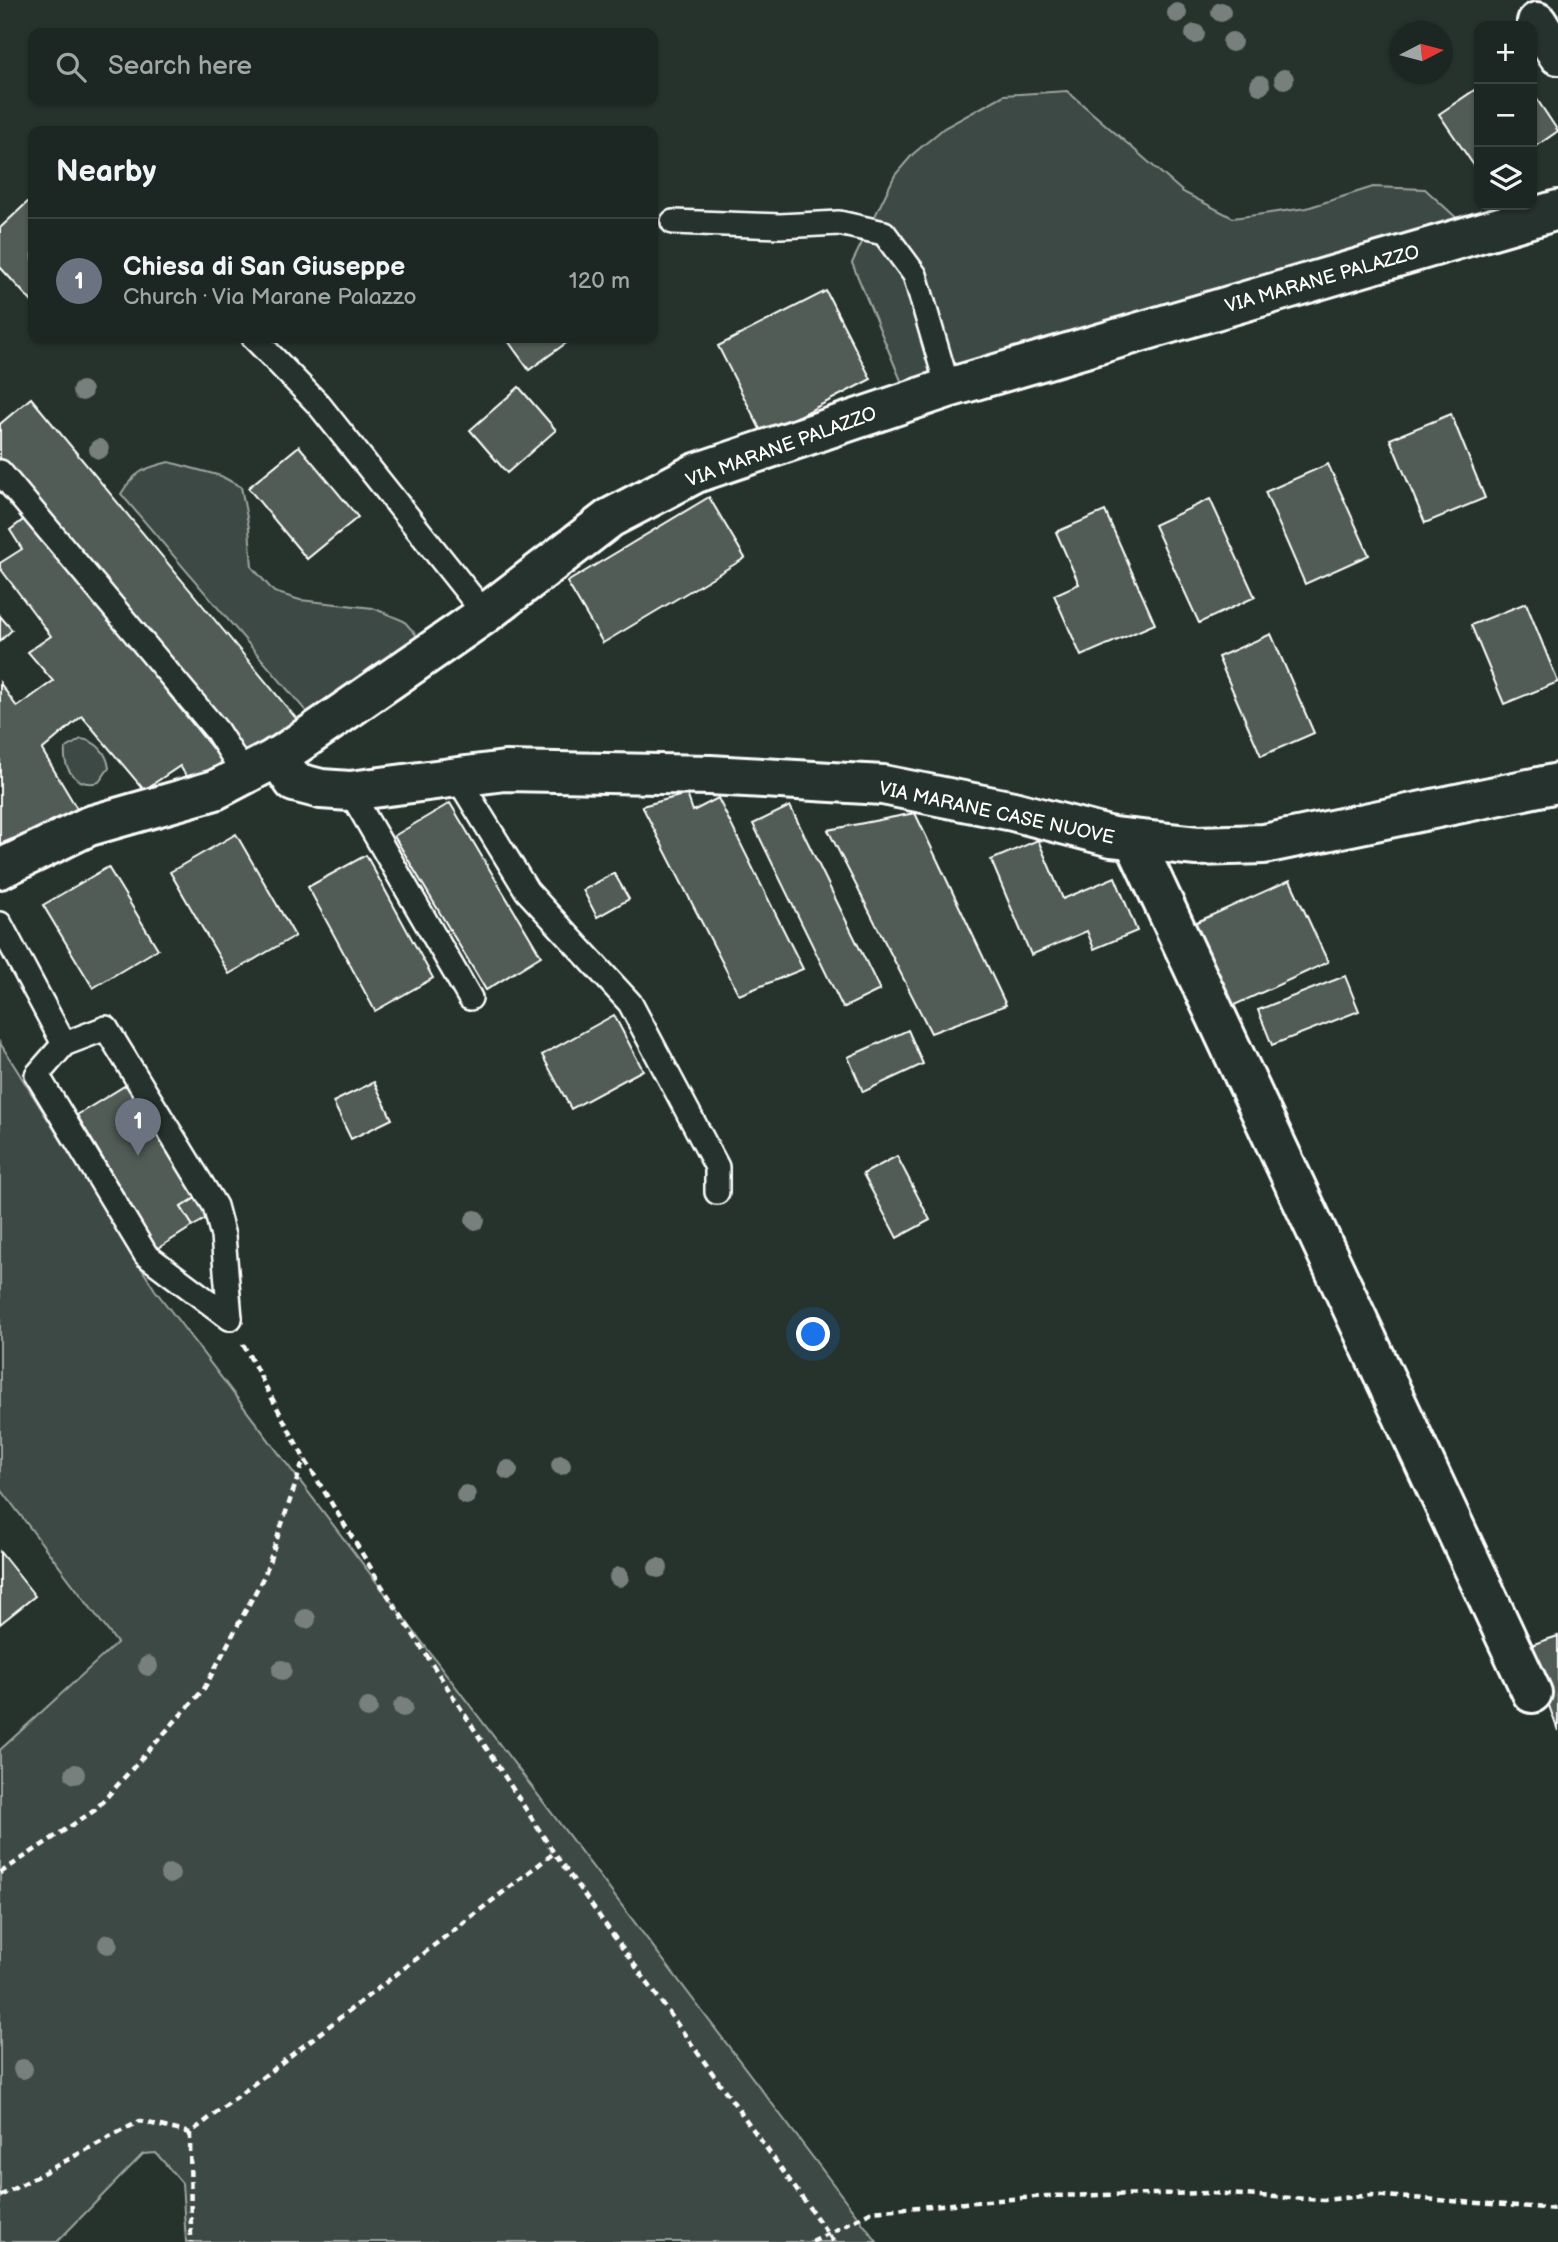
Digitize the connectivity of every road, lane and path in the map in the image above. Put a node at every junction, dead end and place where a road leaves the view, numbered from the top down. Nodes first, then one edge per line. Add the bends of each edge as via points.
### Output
1 (1537, 22) dead end
2 (1558, 55) edge
3 (1558, 209) edge
4 (673, 222) dead end
5 (259, 343) edge
6 (948, 388) junction
7 (0, 472) edge
8 (485, 614) junction
9 (261, 766) junction
10 (457, 777) junction
11 (1558, 783) edge
12 (350, 791) junction
13 (1135, 840) junction
14 (0, 869) edge
15 (0, 924) edge
16 (470, 998) dead end
17 (64, 1044) junction
18 (717, 1192) dead end
19 (230, 1318) junction
20 (304, 1458) junction
21 (1532, 1693) dead end
22 (554, 1853) junction
23 (0, 1873) edge
24 (190, 2133) junction
25 (0, 2196) edge
26 (1556, 2210) edge
27 (826, 2233) junction
28 (191, 2242) edge
29 (812, 2242) edge
30 (834, 2242) edge

1 - 2 street
3 - 6 street, VIA MARANE PALAZZO
4 - 6 lane via 839,223 884,233 915,275
5 - 8 lane via 319,405
6 - 8 street, VIA MARANE PALAZZO via 696,473 610,518
7 - 9 lane via 217,731
8 - 9 street, VIA MARANE PALAZZO
9 - 12 street, VIA MARANE CASE NUOVE via 294,782
9 - 14 street, VIA MARANE PALAZZO via 215,790 89,826
10 - 12 street, VIA MARANE CASE NUOVE
10 - 13 street, VIA MARANE CASE NUOVE via 505,771 710,775 883,785
10 - 18 lane via 527,891 630,1003 717,1167
11 - 13 street, VIA MARANE CASE NUOVE via 1264,844 1197,846
12 - 16 lane
13 - 21 street
15 - 17 lane
17 - 19 lane via 37,1075 43,1086 146,1255
17 - 19 lane via 107,1028 162,1116 215,1206 223,1236
19 - 20 path
20 - 22 path
20 - 23 path via 265,1574 204,1689 95,1810
22 - 24 path
22 - 27 path
24 - 25 path via 140,2121
24 - 28 path
26 - 27 path via 1371,2195 1324,2200 1210,2193 1046,2196 872,2211
27 - 29 path
27 - 30 path

